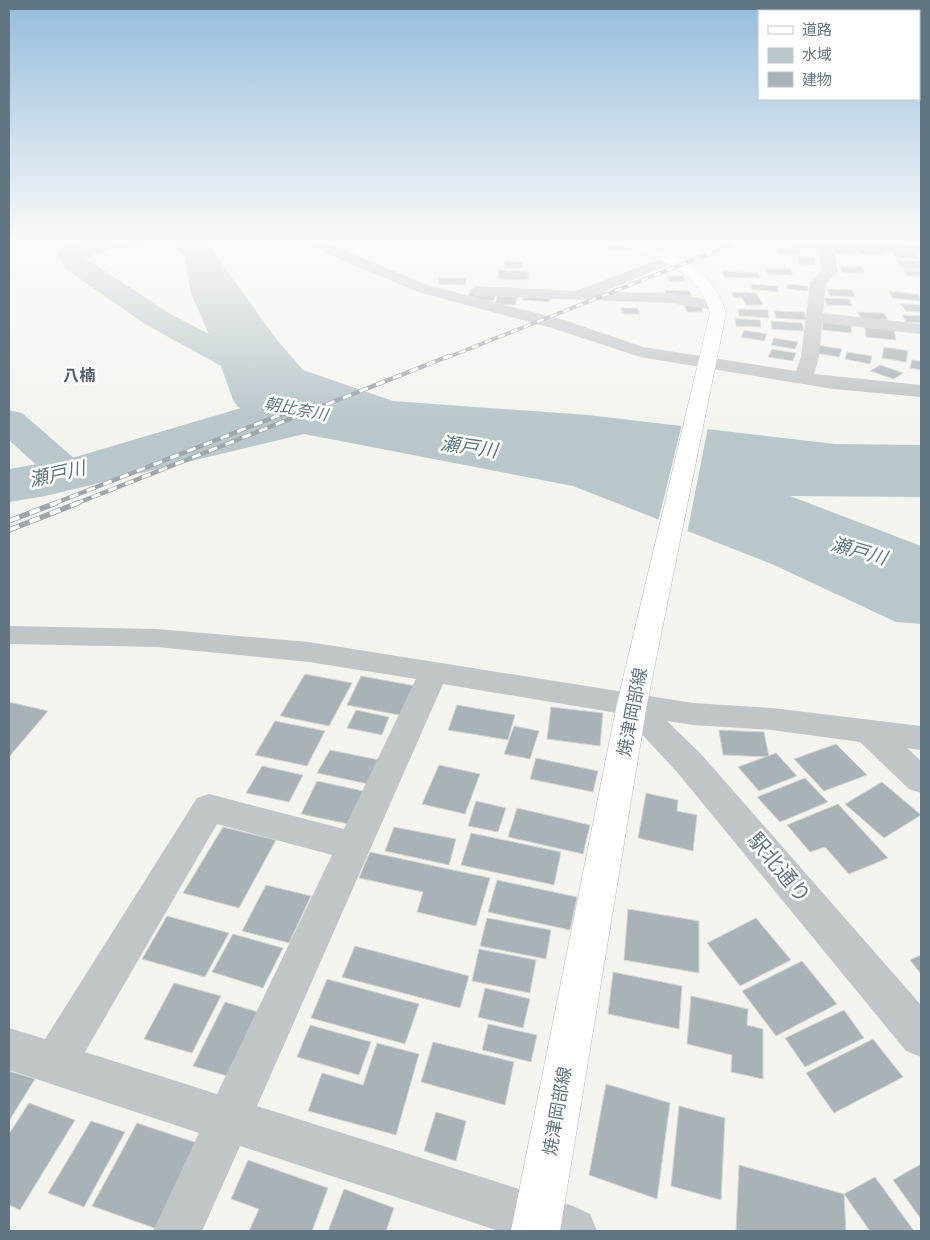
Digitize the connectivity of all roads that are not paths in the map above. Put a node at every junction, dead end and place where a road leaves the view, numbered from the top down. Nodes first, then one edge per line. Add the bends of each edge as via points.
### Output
1 (465, 301) edge
2 (687, 301) edge
3 (715, 301) edge
4 (816, 301) edge
5 (717, 306) junction
6 (814, 317) junction
7 (921, 329) edge
8 (707, 366) junction
9 (803, 378) junction
10 (921, 390) edge
11 (9, 635) edge
12 (434, 672) junction
13 (635, 692) junction
14 (921, 720) edge
15 (868, 731) junction
16 (921, 738) edge
17 (921, 780) edge
18 (355, 846) junction
19 (921, 1036) edge
20 (9, 1049) edge
21 (54, 1064) junction
22 (229, 1120) junction
23 (548, 1227) edge
24 (177, 1231) edge

1 - 8 street via 558,324 640,352
2 - 5 street
3 - 5 main road
4 - 6 street
5 - 8 main road, 焼津岡部線
6 - 7 street
6 - 9 street via 810,357
8 - 9 street
8 - 13 main road, 焼津岡部線
9 - 10 street via 862,387
11 - 12 street via 157,638 308,652
12 - 13 street
12 - 18 street
13 - 15 street via 693,714 772,719
13 - 19 street, 駅北通り via 708,785
13 - 23 main road, 焼津岡部線
14 - 15 street
15 - 16 street
15 - 17 street
18 - 21 street via 209,808
18 - 22 street
20 - 21 street
21 - 22 street
22 - 23 street
22 - 24 street

